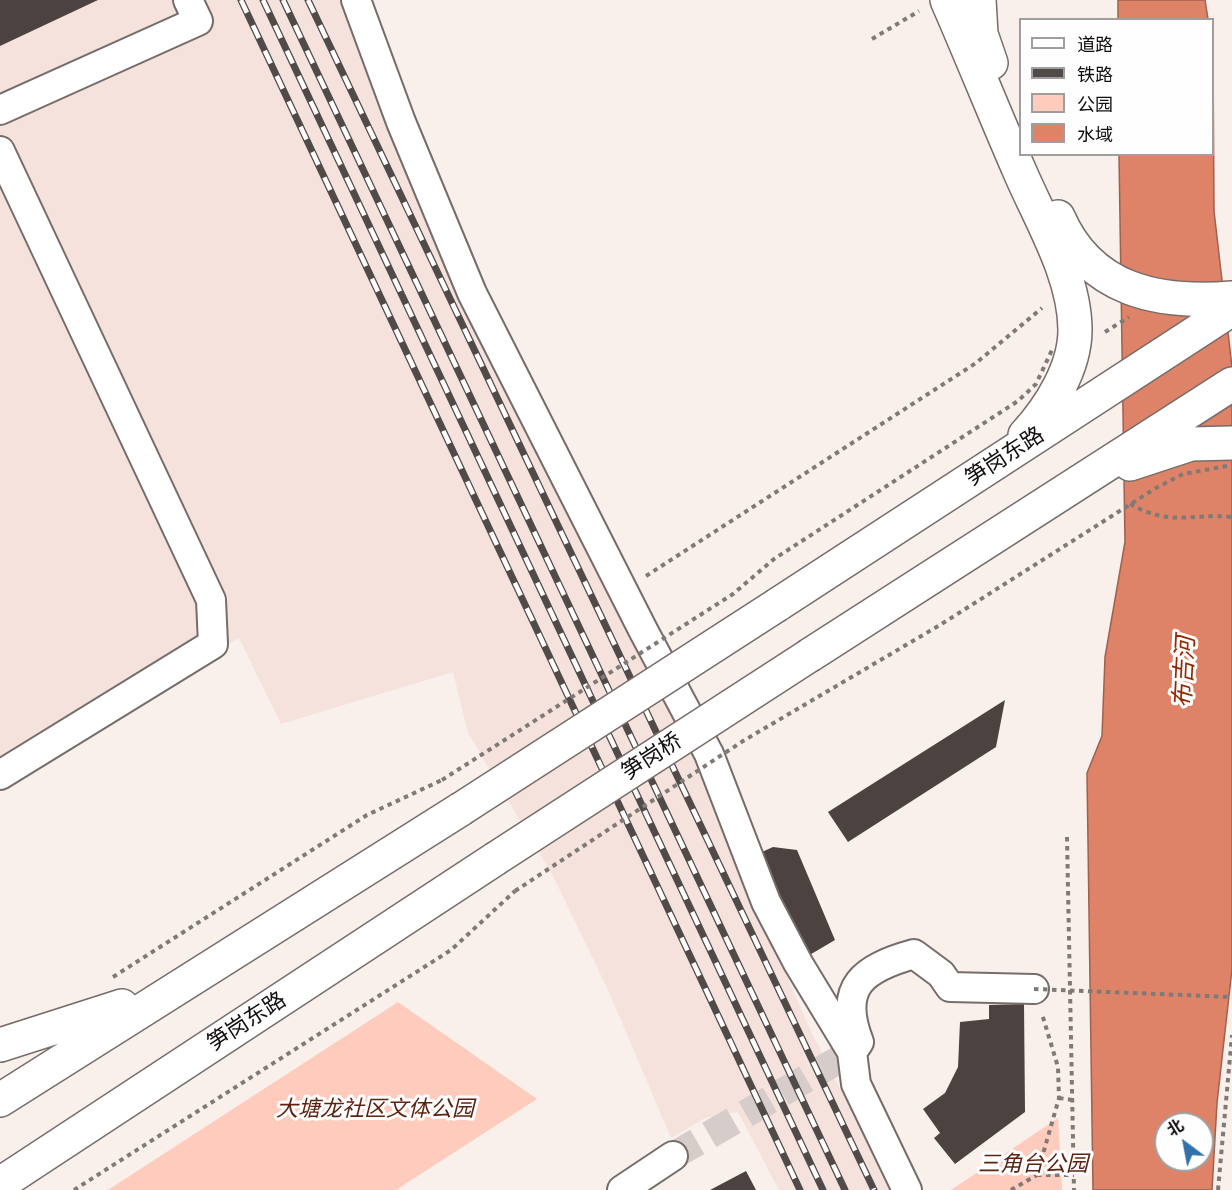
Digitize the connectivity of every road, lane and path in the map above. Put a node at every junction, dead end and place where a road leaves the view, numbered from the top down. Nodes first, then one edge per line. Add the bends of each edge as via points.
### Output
1 (188, 0) edge
2 (356, 0) edge
3 (979, 0) edge
4 (937, 3) edge
5 (872, 39) dead end
6 (0, 110) edge
7 (1019, 138) edge
8 (0, 151) edge
9 (1025, 156) edge
10 (1028, 156) edge
11 (1232, 298) edge
12 (1043, 307) dead end
13 (1232, 309) edge
14 (1140, 311) dead end
15 (1099, 336) dead end
16 (1052, 350) dead end
17 (1232, 384) edge
18 (1232, 443) edge
19 (1006, 456) junction
20 (1232, 465) edge
21 (1086, 479) junction
22 (1130, 504) junction
23 (1232, 517) edge
24 (624, 591) junction
25 (0, 775) edge
26 (1067, 837) dead end
27 (495, 859) joint
28 (190, 979) junction
29 (107, 980) dead end
30 (1232, 998) edge
31 (1038, 1000) junction
32 (1232, 1035) edge
33 (0, 1045) edge
34 (852, 1052) junction
35 (1059, 1098) junction
36 (2, 1099) edge
37 (1073, 1100) junction
38 (673, 1156) tunnel mouth
39 (1037, 1175) junction
40 (1074, 1175) junction
41 (0, 1184) edge
42 (74, 1190) edge
43 (622, 1190) edge
44 (907, 1190) edge
45 (1011, 1190) edge
46 (1074, 1190) edge
47 (1218, 1190) edge

1 - 6 street via 198,21
2 - 24 street via 401,122 472,293
3 - 7 main road via 981,34
4 - 5 path
4 - 7 main road
8 - 25 street via 211,600 213,644
9 - 19 main road via 1067,283 1075,332 1072,352 1040,419
10 - 11 main road via 1077,251 1117,284 1161,297
12 - 24 path via 976,363
13 - 19 main road, 笋岗东路
14 - 15 path
16 - 29 path, bridge via 1036,384 1018,401 774,559 733,594 442,780 367,815
17 - 21 main road
18 - 21 main road via 1191,444
19 - 28 main road, 笋岗东路, bridge via 461,809
20 - 22 path, bridge via 1183,474
21 - 27 main road, 笋岗桥, bridge
22 - 23 path via 1150,515 1181,520
22 - 42 path, bridge via 940,625 743,741 515,891 451,950
24 - 34 street via 709,754 766,902
26 - 37 path
27 - 41 main road, 笋岗东路
28 - 33 main road via 97,1016
28 - 36 main road
30 - 31 path, bridge
31 - 34 street via 950,987 914,954 886,962 859,980 850,1020 860,1042
31 - 35 path via 1058,1067
32 - 47 path
34 - 44 street via 856,1084
35 - 37 path
35 - 39 path
37 - 40 path
38 - 43 street
39 - 40 path
39 - 45 path
40 - 46 path

